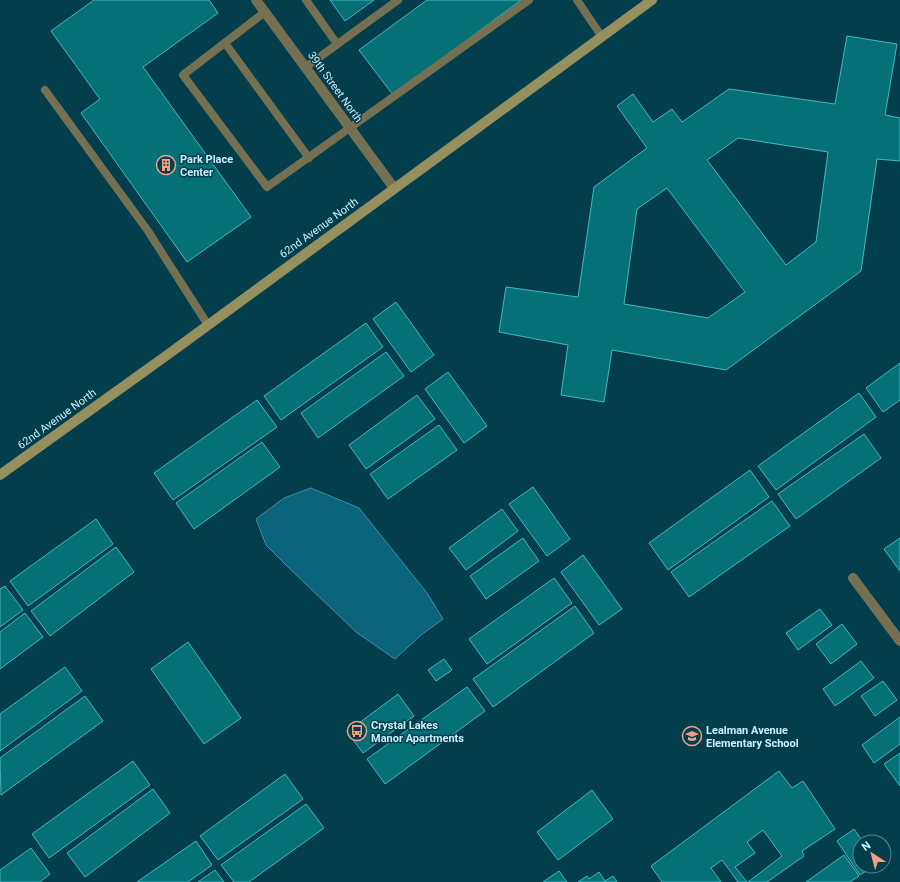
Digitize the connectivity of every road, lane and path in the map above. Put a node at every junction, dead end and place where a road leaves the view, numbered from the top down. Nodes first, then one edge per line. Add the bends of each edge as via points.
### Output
1 (256, 0) edge
2 (306, 0) edge
3 (398, 0) edge
4 (529, 0) edge
5 (576, 0) edge
6 (652, 0) edge
7 (265, 12) junction
8 (602, 37) junction
9 (225, 43) junction
10 (337, 44) junction
11 (306, 67) junction
12 (45, 90) dead end
13 (350, 129) junction
14 (309, 158) junction
15 (394, 188) junction
16 (208, 325) junction
17 (0, 475) edge
18 (854, 578) dead end
19 (900, 641) edge

1 - 7 street, 39th Street North
2 - 10 lane
3 - 10 lane
4 - 13 lane
5 - 8 lane
6 - 8 street, 62nd Avenue North
7 - 9 lane
7 - 11 street, 39th Street North
8 - 15 street, 62nd Avenue North
9 - 14 lane
9 - 14 lane via 183,75 267,187
10 - 11 lane
11 - 13 street, 39th Street North
12 - 16 lane via 148,231
13 - 14 lane
13 - 15 street, 39th Street North
15 - 16 street, 62nd Avenue North
16 - 17 street, 62nd Avenue North
18 - 19 street

